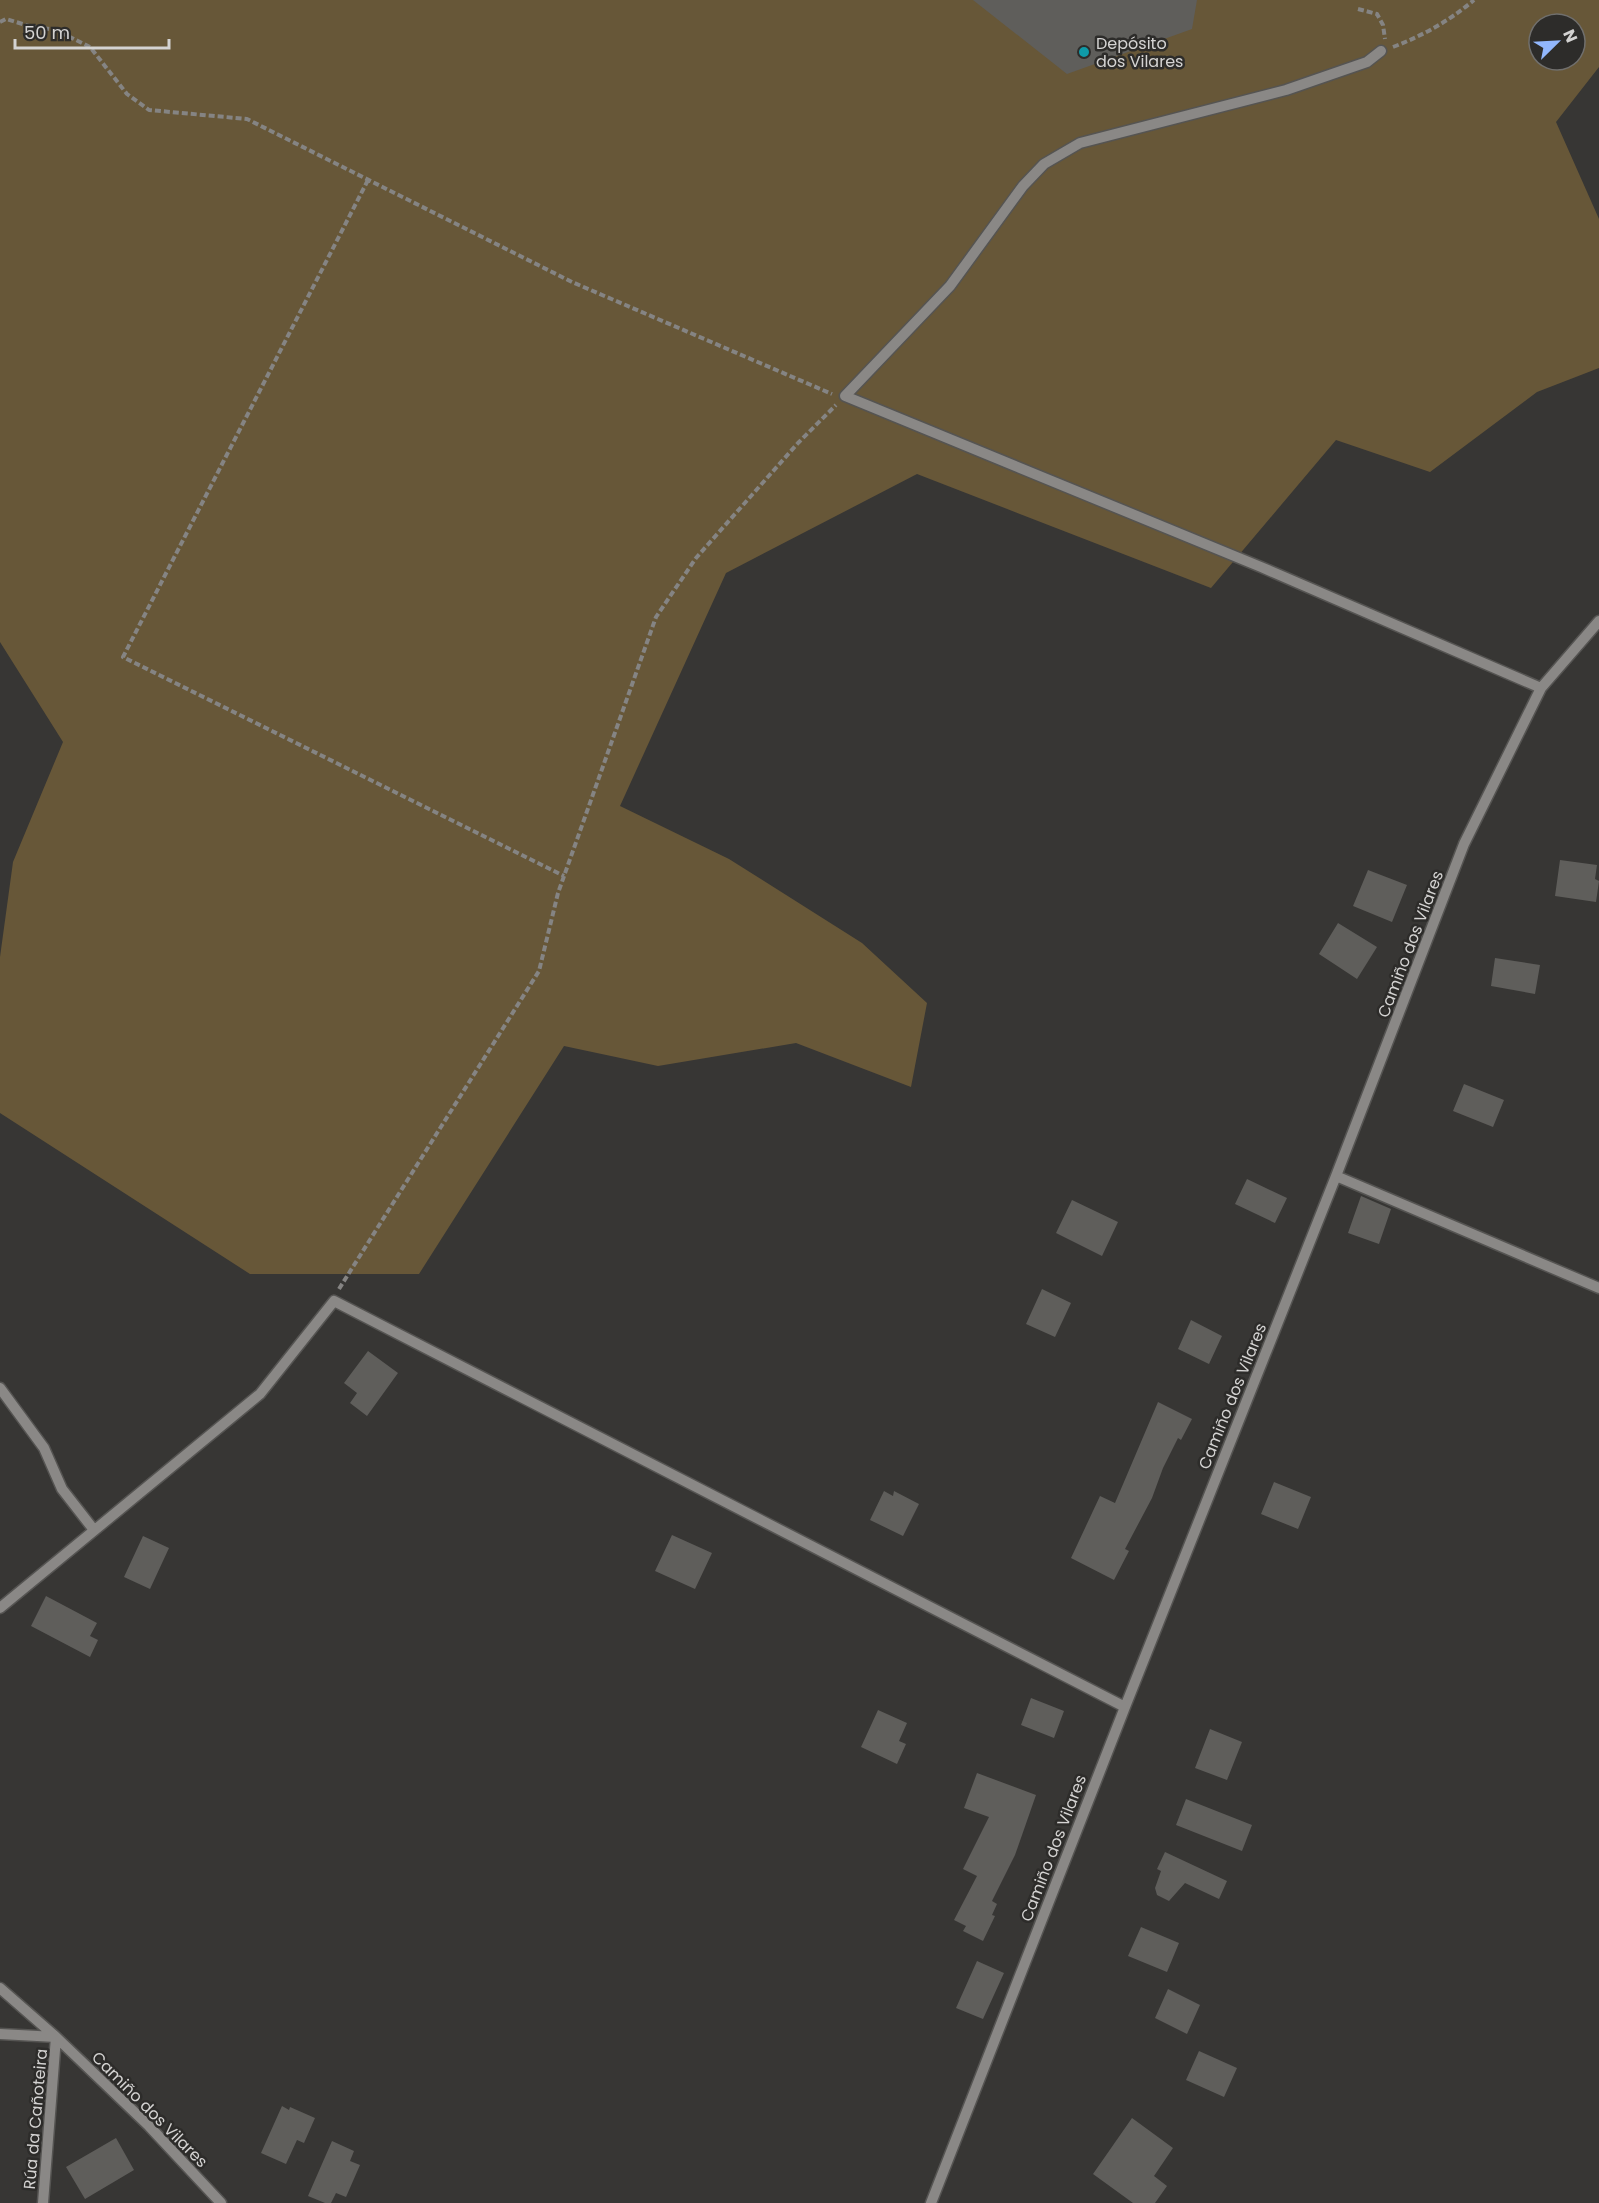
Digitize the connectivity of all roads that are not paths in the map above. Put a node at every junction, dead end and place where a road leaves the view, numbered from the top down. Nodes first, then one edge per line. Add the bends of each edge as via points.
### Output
1 (1382, 51) road end
2 (1599, 621) edge
3 (1541, 688) junction
4 (1336, 1176) junction
5 (1599, 1288) edge
6 (0, 1388) edge
7 (94, 1530) junction
8 (0, 1608) edge
9 (1125, 1707) junction
10 (0, 1988) edge
11 (0, 2034) edge
12 (56, 2037) junction
13 (43, 2203) edge
14 (221, 2203) edge
15 (931, 2203) edge

1 - 3 street via 1367,62 1286,90 1080,143 1044,164 1023,186 950,286 845,396
2 - 3 street, Camiño dos Vilares
3 - 4 street, Camiño dos Vilares via 1464,844
4 - 5 street
4 - 9 street, Camiño dos Vilares
6 - 7 street via 44,1448 62,1489
7 - 8 street
7 - 9 street via 260,1394 333,1301
9 - 15 street, Camiño dos Vilares
10 - 12 street, Camiño dos Vilares
11 - 12 street
12 - 13 street, Rúa da Cañoteira
12 - 14 street, Camiño dos Vilares via 149,2126

